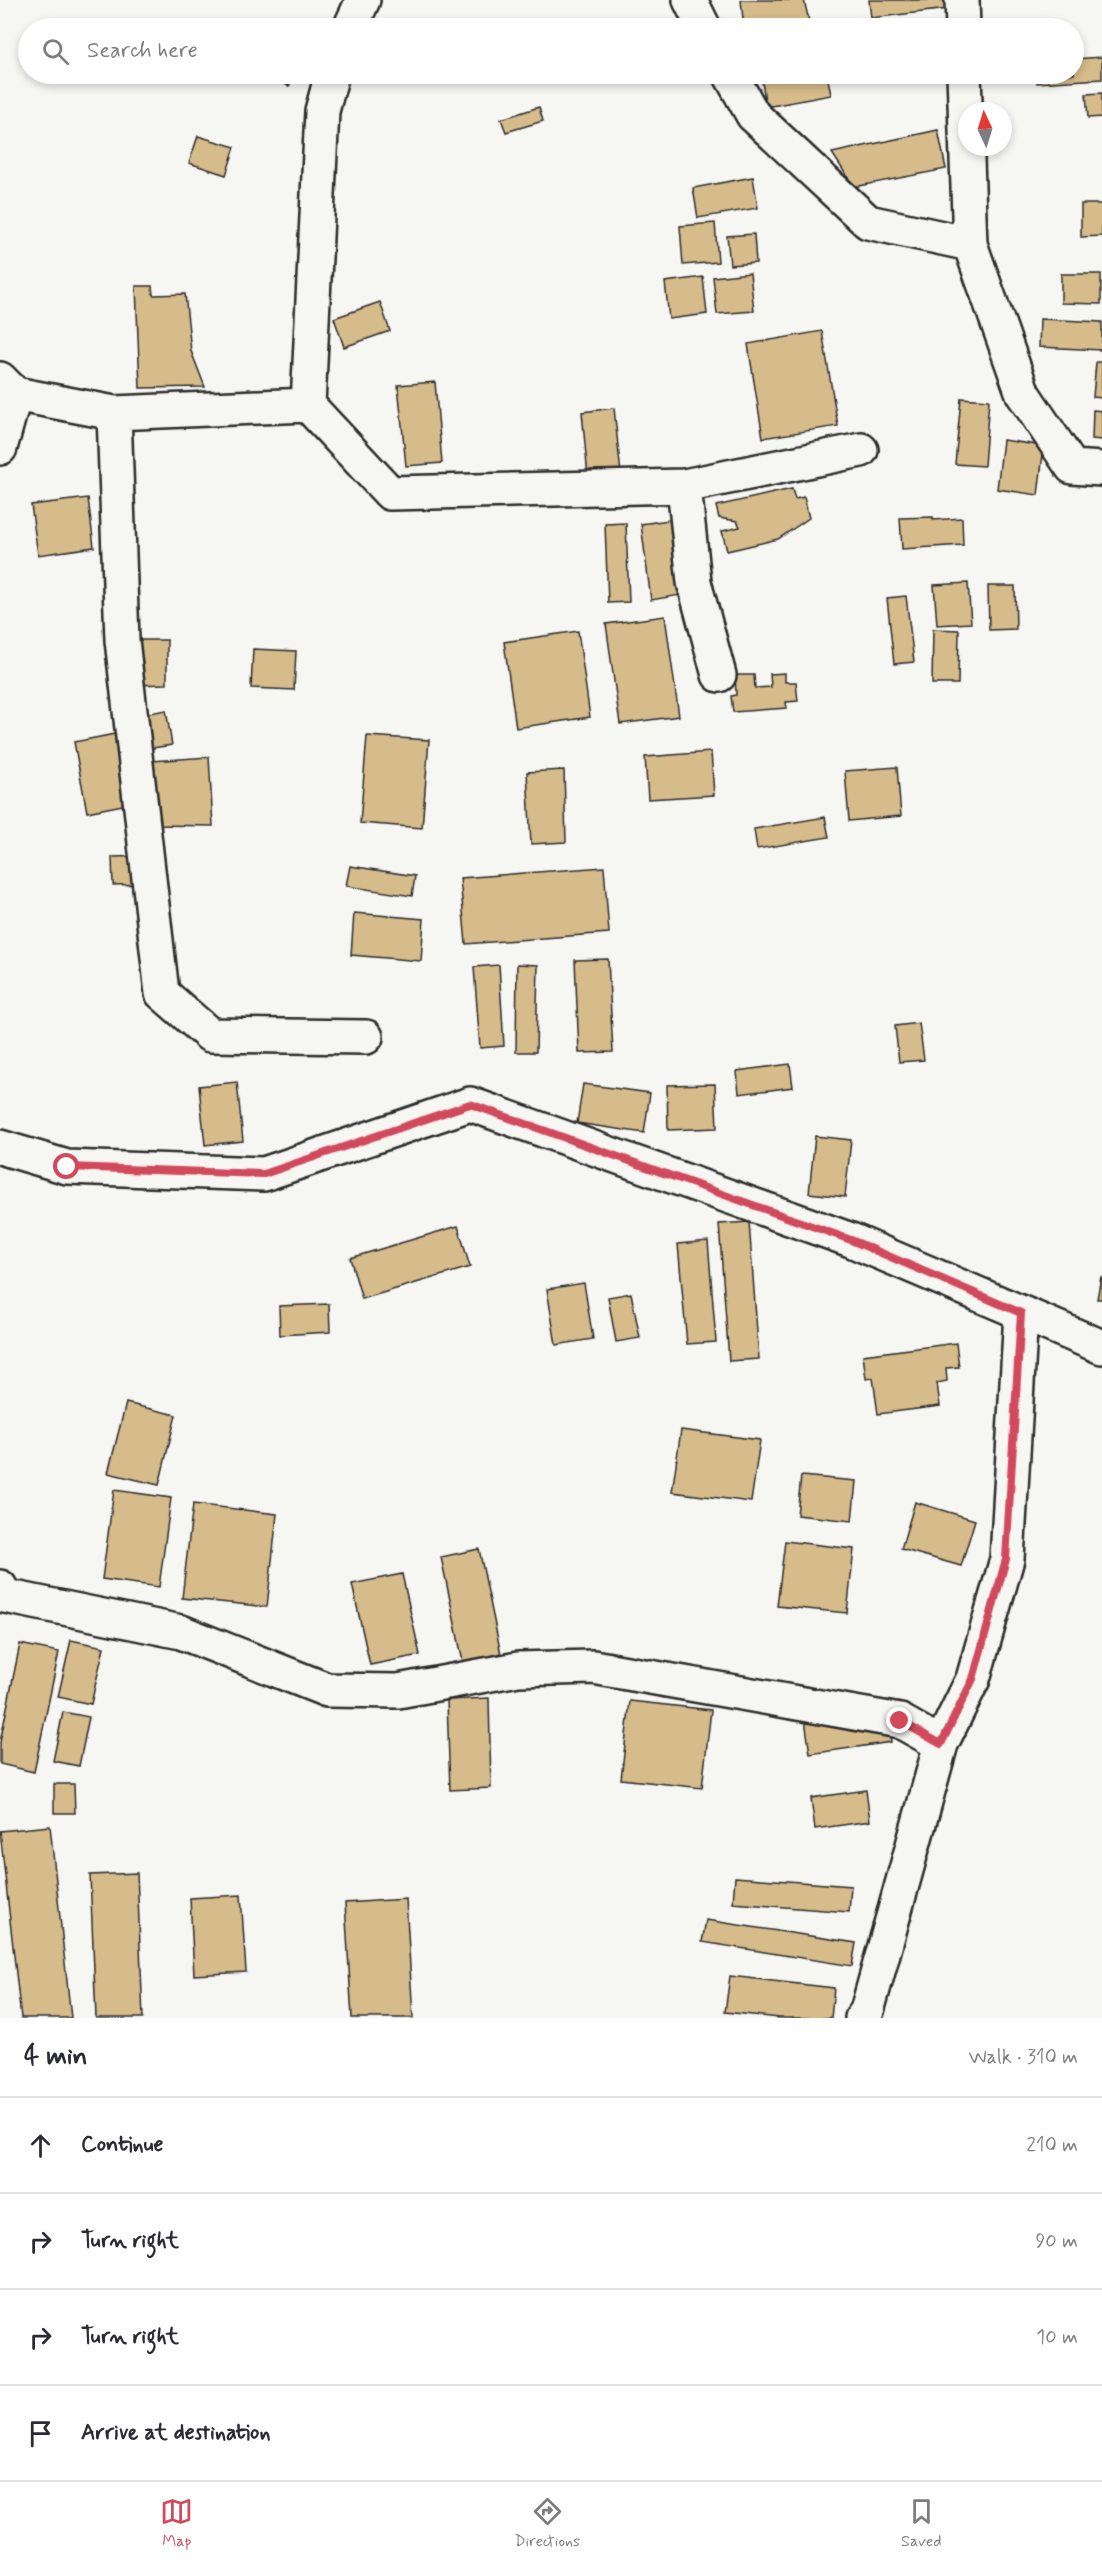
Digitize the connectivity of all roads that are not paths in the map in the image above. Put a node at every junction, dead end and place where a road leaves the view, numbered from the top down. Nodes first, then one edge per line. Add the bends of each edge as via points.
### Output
1 (363, 0) edge
2 (962, 0) edge
3 (355, 18) edge
4 (963, 18) edge
5 (329, 84) edge
6 (736, 84) edge
7 (964, 84) edge
8 (970, 244) junction
9 (8, 386) edge
10 (308, 405) junction
11 (114, 413) junction
12 (0, 448) edge
13 (861, 450) dead end
14 (1102, 469) edge
15 (684, 486) junction
16 (719, 675) dead end
17 (366, 1037) dead end
18 (0, 1147) edge
19 (1021, 1313) junction
20 (1102, 1347) edge
21 (2, 1595) edge
22 (941, 1744) junction
23 (862, 2018) edge

1 - 3 street
2 - 4 street
5 - 10 street via 322,111
6 - 8 street via 753,115 868,222
7 - 8 street
8 - 14 street via 1023,394 1072,467
9 - 11 street
9 - 12 street
10 - 11 street
10 - 15 street via 390,493
11 - 17 street via 122,640 162,993 210,1035
13 - 15 street
15 - 16 street via 694,582
18 - 19 street via 67,1167 264,1174 470,1104 851,1240
19 - 20 street
19 - 22 street via 1006,1559 973,1679
21 - 22 street via 181,1632 327,1690 398,1691 518,1669 593,1666 900,1721
22 - 23 street

